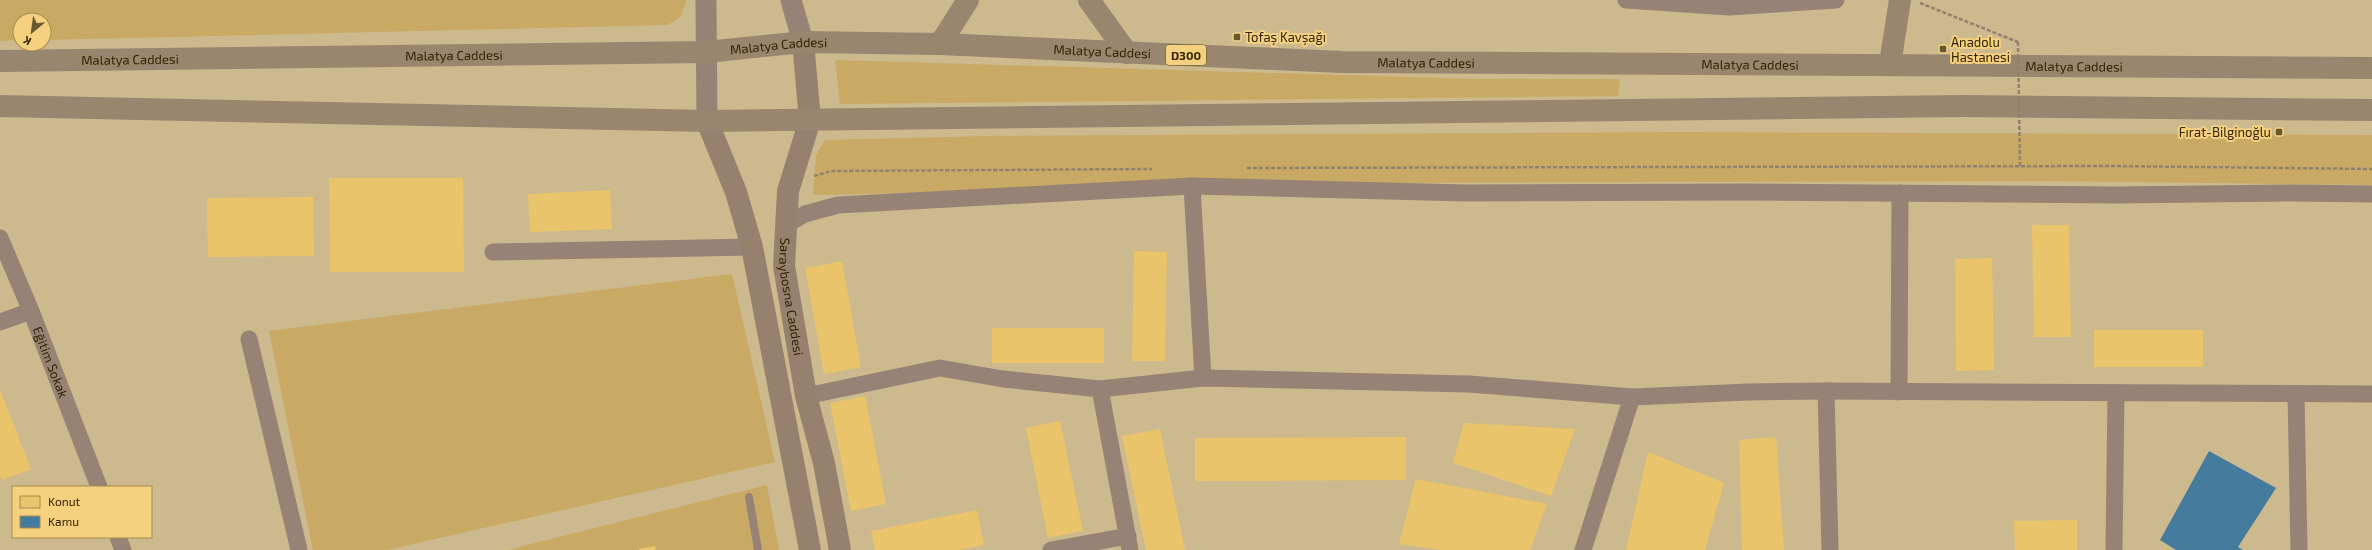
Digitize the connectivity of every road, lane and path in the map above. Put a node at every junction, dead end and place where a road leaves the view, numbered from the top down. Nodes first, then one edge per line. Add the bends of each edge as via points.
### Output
1 (706, 0) edge
2 (790, 0) edge
3 (968, 0) edge
4 (1089, 0) edge
5 (1626, 0) edge
6 (1836, 0) edge
7 (1910, 1) edge
8 (803, 42) junction
9 (940, 44) junction
10 (707, 52) junction
11 (1127, 53) junction
12 (0, 61) edge
13 (1890, 64) junction
14 (2372, 68) edge
15 (0, 106) edge
16 (2372, 110) edge
17 (810, 120) junction
18 (707, 122) junction
19 (2020, 166) junction
20 (1240, 168) dead end
21 (1154, 169) dead end
22 (2372, 169) edge
23 (1192, 186) junction
24 (788, 191) junction
25 (1900, 193) junction
26 (2372, 194) edge
27 (786, 225) junction
28 (0, 238) edge
29 (752, 247) junction
30 (493, 252) dead end
31 (31, 311) junction
32 (0, 322) edge
33 (249, 340) dead end
34 (1203, 378) junction
35 (1100, 389) junction
36 (1826, 391) junction
37 (1899, 392) junction
38 (2116, 393) junction
39 (2296, 394) junction
40 (2372, 394) edge
41 (806, 396) junction
42 (1632, 397) junction
43 (99, 486) edge
44 (748, 497) dead end
45 (118, 538) edge
46 (1129, 543) edge
47 (124, 550) edge
48 (299, 550) edge
49 (758, 550) edge
50 (810, 550) edge
51 (840, 550) edge
52 (1051, 550) edge
53 (1583, 550) edge
54 (1830, 550) edge
55 (2114, 550) edge
56 (2299, 550) edge

1 - 10 street
2 - 8 street
3 - 9 highway
4 - 11 highway
5 - 6 street via 1729,7
7 - 13 highway
7 - 19 path, bridge via 2018,42
8 - 9 highway, Malatya Caddesi / D300
8 - 10 highway, Malatya Caddesi / D300
8 - 17 main road, Saraybosna Caddesi
9 - 11 highway, Malatya Caddesi / D300
10 - 12 highway, Malatya Caddesi / D300
10 - 18 street
11 - 13 highway, Malatya Caddesi / D300 via 1342,62
13 - 14 highway, Malatya Caddesi / D300
15 - 18 highway
16 - 17 highway via 1964,106
17 - 18 highway
17 - 24 main road, Saraybosna Caddesi
18 - 29 main road, Saraybosna Caddesi via 736,192
19 - 20 path
19 - 22 path
21 - 24 path via 831,171 801,180
23 - 25 street via 1466,193
23 - 27 street via 838,205 805,214
23 - 34 street
24 - 27 main road, Saraybosna Caddesi
25 - 26 street
25 - 37 street
27 - 41 main road, Saraybosna Caddesi via 784,266
28 - 31 street, Eğitim Sokak
29 - 30 street
29 - 50 main road, Saraybosna Caddesi
31 - 32 street
31 - 43 street, Eğitim Sokak
33 - 48 street
34 - 35 street
34 - 42 street via 1469,384
35 - 41 street via 1003,379 940,368
35 - 46 street
36 - 37 street
36 - 42 street
36 - 54 street
37 - 38 street
38 - 39 street
38 - 55 street
39 - 40 street
39 - 56 street
41 - 51 main road, Saraybosna Caddesi via 824,463
42 - 53 street
44 - 49 lane
45 - 47 street
46 - 52 street

